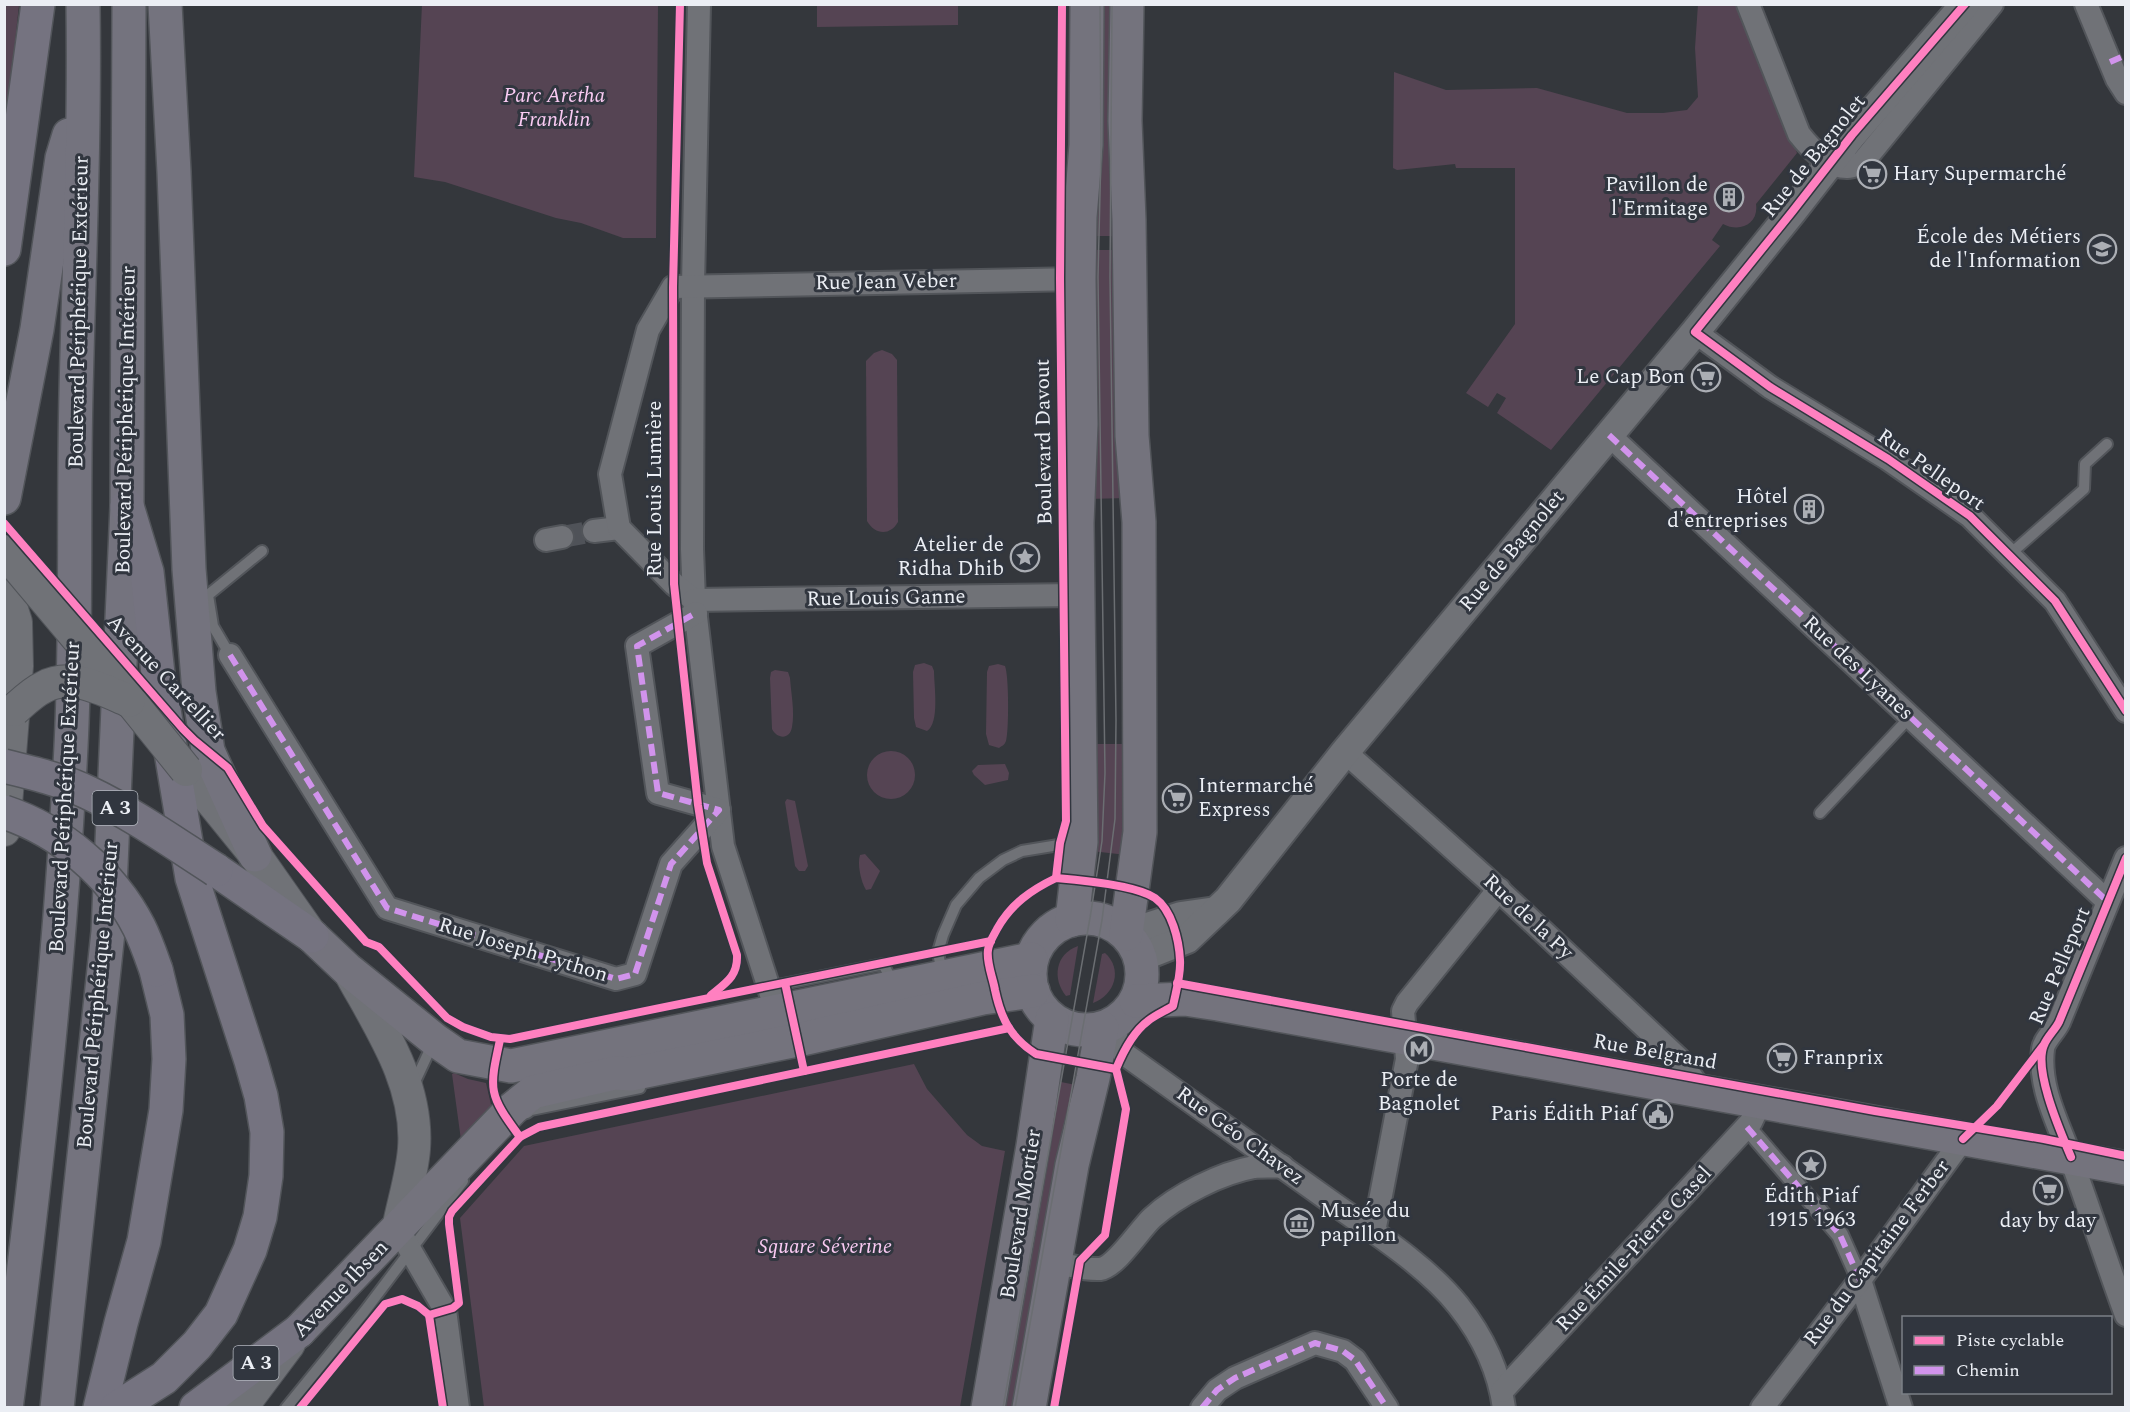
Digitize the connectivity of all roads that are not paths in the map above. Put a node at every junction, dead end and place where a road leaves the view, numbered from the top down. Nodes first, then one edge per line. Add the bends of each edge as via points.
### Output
1 (38, 4) edge
2 (83, 4) edge
3 (129, 4) edge
4 (165, 4) edge
5 (699, 4) edge
6 (1087, 4) edge
7 (1126, 4) edge
8 (1748, 4) edge
9 (1965, 4) edge
10 (1992, 4) edge
11 (2086, 4) edge
12 (2118, 58) edge
13 (84, 88) junction
14 (2126, 93) edge
15 (1830, 163) junction
16 (4, 249) edge
17 (1079, 279) junction
18 (693, 285) junction
19 (1695, 332) junction
20 (1609, 435) junction
21 (2107, 444) dead end
22 (4, 498) edge
23 (127, 506) junction
24 (619, 528) junction
25 (594, 531) tunnel mouth
26 (262, 550) dead end
27 (4, 551) edge
28 (2009, 555) junction
29 (4, 594) edge
30 (1078, 595) junction
31 (695, 607) junction
32 (230, 655) joint
33 (132, 703) junction
34 (14, 710) junction
35 (2126, 711) edge
36 (1910, 717) junction
37 (1345, 752) junction
38 (4, 766) edge
39 (719, 810) junction
40 (4, 812) edge
41 (1820, 813) dead end
42 (4, 831) edge
43 (1081, 842) junction
44 (255, 855) junction
45 (2126, 858) edge
46 (1499, 889) junction
47 (2107, 901) junction
48 (1072, 920) junction
49 (312, 936) junction
50 (1132, 946) junction
51 (347, 969) junction
52 (942, 978) junction
53 (1032, 998) junction
54 (773, 1000) junction
55 (1136, 1001) junction
56 (993, 1012) dead end
57 (1107, 1026) junction
58 (1406, 1038) junction
59 (435, 1040) junction
60 (816, 1050) dead end
61 (788, 1056) dead end
62 (615, 1073) junction
63 (649, 1086) dead end
64 (533, 1092) junction
65 (1702, 1092) junction
66 (409, 1094) junction
67 (570, 1101) junction
68 (1754, 1115) junction
69 (506, 1134) dead end
70 (1963, 1140) junction
71 (2071, 1157) junction
72 (1282, 1166) junction
73 (2126, 1168) edge
74 (471, 1172) dead end
75 (1374, 1232) junction
76 (404, 1240) junction
77 (1055, 1263) junction
78 (1860, 1280) junction
79 (2126, 1315) edge
80 (299, 1331) joint
81 (1503, 1399) edge
82 (216, 1403) edge
83 (6, 1407) edge
84 (57, 1407) edge
85 (100, 1407) edge
86 (117, 1407) edge
87 (286, 1407) edge
88 (458, 1407) edge
89 (988, 1407) edge
90 (1029, 1407) edge
91 (1202, 1407) edge
92 (1388, 1407) edge
93 (1762, 1407) edge
94 (1901, 1407) edge

1 - 16 highway
2 - 13 highway, Boulevard Périphérique Extérieur
3 - 23 highway, Boulevard Périphérique Intérieur
4 - 44 highway via 189,569 199,692 207,751
5 - 18 street, Rue Louis Lumière
6 - 17 main road, Boulevard Davout via 1086,146
7 - 50 main road via 1131,436 1139,522 1140,832
8 - 15 street via 1799,134
9 - 15 street, Rue de Bagnolet
10 - 15 street, Rue de Bagnolet via 1862,163 1848,167
11 - 12 street
12 - 14 street
13 - 22 highway via 62,158 37,329
13 - 83 highway, Boulevard Périphérique Extérieur via 71,743 40,1130
15 - 19 street, Rue de Bagnolet
17 - 18 street, Rue Jean Veber
17 - 30 main road, Boulevard Davout
18 - 24 street via 673,287 648,330 610,474
18 - 31 street, Rue Louis Lumière
19 - 20 street, Rue de Bagnolet
19 - 28 street, Rue Pelleport via 1770,387 1888,459 1960,510
20 - 36 street, Rue des Lyanes
20 - 37 street, Rue de Bagnolet
21 - 28 lane via 2085,464 2084,489
23 - 84 highway, Boulevard Périphérique Intérieur via 108,932
23 - 86 highway via 147,572 158,674 192,878 251,1061 267,1132 260,1218 221,1314 197,1346 164,1378
24 - 25 street
24 - 31 street
26 - 32 lane via 208,595 213,626
27 - 33 main road, bridge
28 - 35 street, Rue Pelleport via 2055,601
29 - 34 main road via 16,622
30 - 31 street, Rue Louis Ganne
30 - 43 main road, Boulevard Davout
31 - 39 street, Rue Louis Lumière
31 - 39 street via 637,646 658,793
32 - 39 street, Rue Joseph Python via 387,908 616,980 635,974 671,864
33 - 34 main road, bridge via 88,685 54,682
33 - 44 main road, bridge
34 - 42 main road
36 - 41 lane
36 - 47 street, Rue des Lyanes
37 - 46 street, Rue de la Py
37 - 50 street, Rue de Bagnolet via 1216,911 1181,916
38 - 49 highway, A 3, bridge via 88,793 144,824
39 - 54 street, Rue Louis Lumière via 723,846
40 - 85 highway, bridge via 45,830 75,850 120,897 140,928 167,1015 166,1110 144,1241
43 - 48 main road, Boulevard Davout
43 - 52 lane via 1022,851 995,865 973,884 956,905 940,943
44 - 49 main road
45 - 47 street, Rue Pelleport
46 - 58 street via 1407,1003 1403,1011
46 - 65 street, Rue de la Py via 1678,1059
47 - 71 street, Rue Pelleport via 2059,1022 2043,1046 2049,1100
48 - 50 main road via 1102,920
48 - 53 main road via 1048,933 1037,946
49 - 51 main road
50 - 55 main road via 1143,969
51 - 59 main road
51 - 66 main road via 391,1047
52 - 53 main road
52 - 54 main road via 896,988
53 - 56 lane
53 - 57 main road via 1070,1028
53 - 62 main road via 983,998 631,1074
53 - 89 main road, Boulevard Mortier via 1033,1146
54 - 59 main road via 511,1066 458,1056
54 - 62 main road via 778,1021 774,1031 633,1060
55 - 57 main road via 1126,1014
55 - 58 main road, Rue Belgrand via 1196,1001
57 - 72 street, Rue Géo Chavez via 1123,1053
57 - 77 main road, Boulevard Mortier via 1072,1165
58 - 65 main road, Rue Belgrand
58 - 75 street via 1407,1059
59 - 66 lane
60 - 61 lane
62 - 64 main road
63 - 67 lane
64 - 67 lane
64 - 76 main road, Avenue Ibsen via 512,1108
65 - 68 main road, Rue Belgrand
66 - 76 main road via 414,1149
67 - 69 lane via 531,1110
68 - 70 main road, Rue Belgrand
68 - 78 street via 1840,1235
68 - 81 street, Rue Émile-Pierre Casel
70 - 71 main road, Rue Belgrand
70 - 78 street, Rue du Capitaine Ferber
71 - 73 main road, Rue Belgrand
71 - 79 street, Rue Pelleport
72 - 75 street, Rue Géo Chavez
72 - 77 street via 1254,1167 1199,1187 1152,1218 1102,1269
74 - 76 lane
75 - 81 street, Rue Géo Chavez via 1418,1266 1457,1304 1480,1338
76 - 80 main road, Avenue Ibsen
76 - 87 lane via 364,1312
76 - 88 street via 445,1310
77 - 90 main road, Boulevard Mortier
78 - 93 street, Rue du Capitaine Ferber
78 - 94 street
80 - 82 highway, A 3
91 - 92 street via 1216,1390 1235,1378 1315,1343 1343,1351 1355,1360

